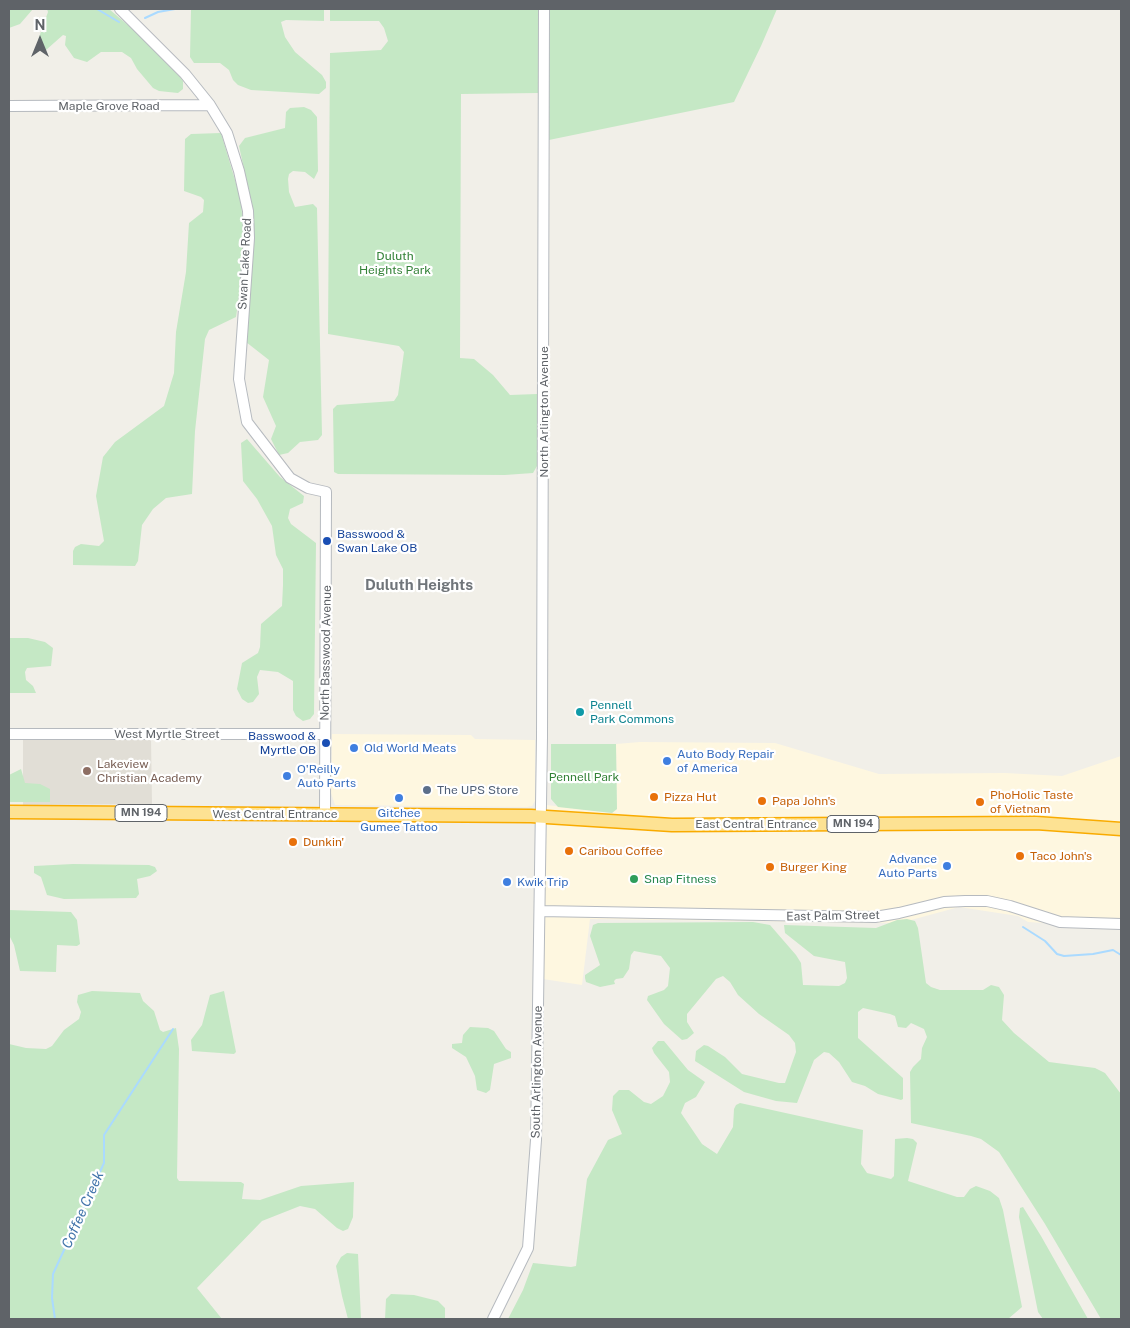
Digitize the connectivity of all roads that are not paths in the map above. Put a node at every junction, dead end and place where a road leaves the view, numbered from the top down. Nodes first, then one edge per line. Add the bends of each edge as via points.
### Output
1 (120, 9) edge
2 (544, 9) edge
3 (210, 105) junction
4 (9, 106) edge
5 (326, 492) joint
6 (9, 734) edge
7 (325, 734) junction
8 (9, 812) edge
9 (325, 814) junction
10 (541, 816) junction
11 (1121, 829) edge
12 (540, 912) junction
13 (1121, 924) edge
14 (493, 1319) edge

1 - 3 street, Swan Lake Road via 185,74
2 - 10 street, North Arlington Avenue
3 - 4 street, Maple Grove Road
3 - 5 street, Swan Lake Road via 226,133 248,211 239,379 247,422 290,478 308,488
5 - 7 street, North Basswood Avenue
6 - 7 street, West Myrtle Street
7 - 9 street, North Basswood Avenue
8 - 9 highway, West Central Entrance / MN 194
9 - 10 highway, West Central Entrance / MN 194
10 - 11 highway, East Central Entrance / MN 194 via 659,824 1036,823
10 - 12 street, South Arlington Avenue
12 - 13 street, East Palm Street via 874,916 899,914 944,902 980,901 1010,906 1060,922
12 - 14 street, South Arlington Avenue via 536,1140 528,1248

